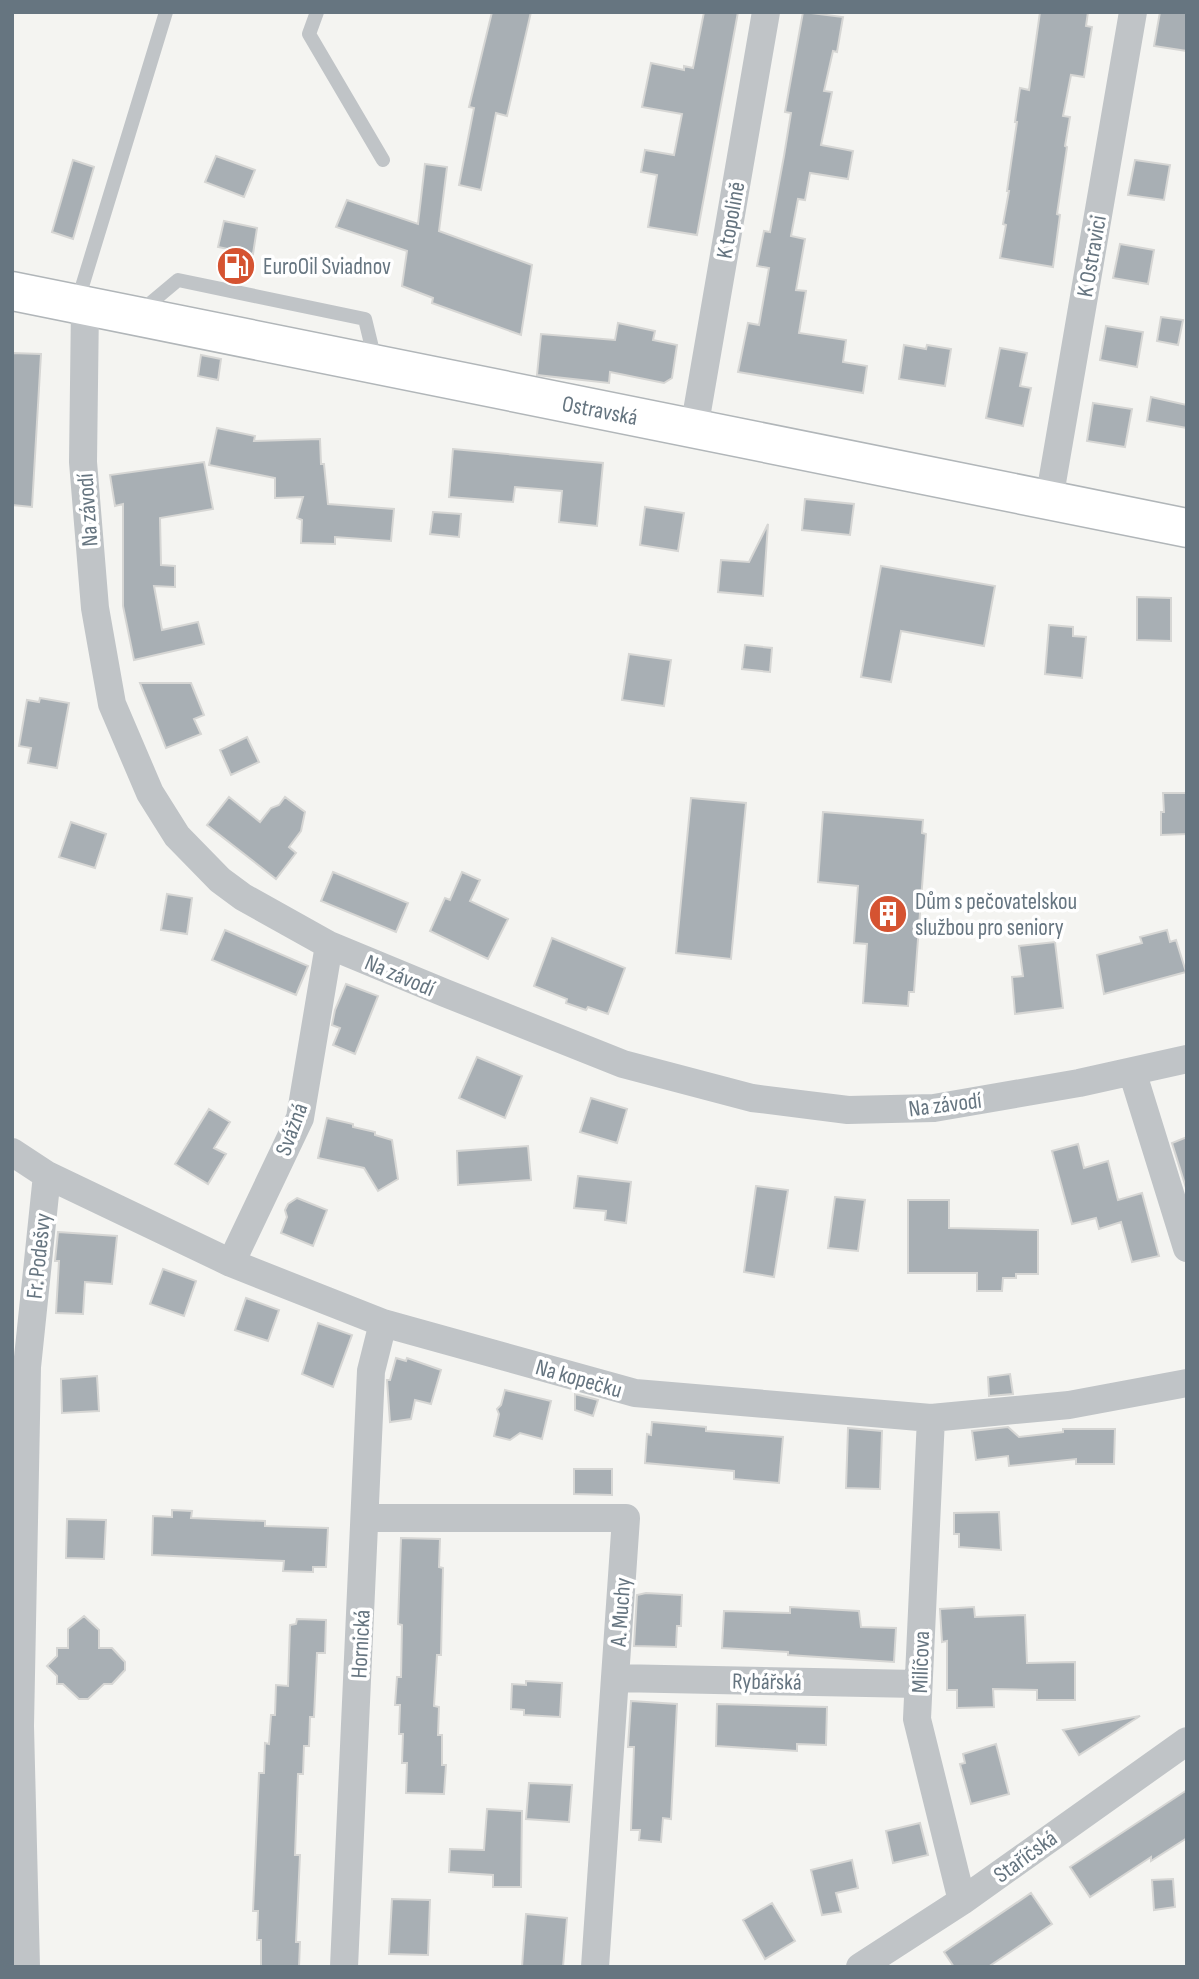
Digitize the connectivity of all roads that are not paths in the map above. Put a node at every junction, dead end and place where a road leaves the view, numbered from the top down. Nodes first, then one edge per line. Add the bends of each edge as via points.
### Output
1 (166, 12) edge
2 (317, 12) edge
3 (766, 12) edge
4 (1133, 12) edge
5 (383, 160) dead end
6 (12, 291) edge
7 (81, 305) junction
8 (694, 429) junction
9 (1049, 500) junction
10 (1187, 528) edge
11 (329, 945) junction
12 (1187, 1059) edge
13 (1132, 1072) junction
14 (12, 1152) edge
15 (47, 1175) junction
16 (1187, 1248) edge
17 (231, 1263) junction
18 (383, 1323) junction
19 (1187, 1383) edge
20 (931, 1418) junction
21 (366, 1518) junction
22 (615, 1678) junction
23 (918, 1684) junction
24 (1187, 1741) edge
25 (962, 1901) junction
26 (26, 1967) edge
27 (344, 1967) edge
28 (595, 1967) edge
29 (860, 1967) edge

1 - 7 lane
2 - 5 lane via 309,34
3 - 8 street, K topolině
4 - 9 street, K Ostravici
6 - 7 street, Ostravská
7 - 8 street, Ostravská
7 - 11 street, Na závodí via 83,462 94,608 112,704 150,793 177,836 243,897
8 - 9 street, Ostravská
9 - 10 street, Ostravská
11 - 13 street, Na závodí via 624,1063 752,1098 848,1110 934,1108
11 - 17 street, Svážná via 300,1118
12 - 13 street, Na závodí
13 - 16 street
14 - 15 street, Na kopečku
15 - 17 street, Na kopečku
15 - 26 street, Fr. Podešvy via 27,1367 20,1726
17 - 18 street, Na kopečku
18 - 20 street, Na kopečku via 635,1393
18 - 21 street, Hornická via 371,1371
19 - 20 street, Na kopečku via 1069,1405
20 - 23 street, Milíčova
21 - 22 street, A. Muchy via 626,1518
21 - 27 street, Hornická
22 - 23 street, Rybářská
22 - 28 street, A. Muchy
23 - 25 street, Milíčova via 917,1719
24 - 25 street, Staříčská
25 - 29 street, Staříčská

